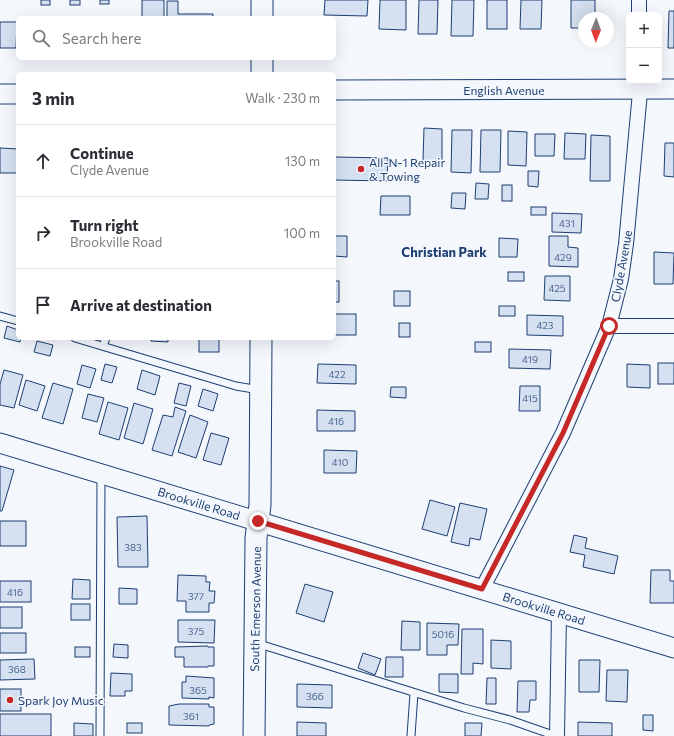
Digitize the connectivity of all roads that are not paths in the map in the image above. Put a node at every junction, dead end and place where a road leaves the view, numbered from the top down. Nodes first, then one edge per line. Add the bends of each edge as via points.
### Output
1 (262, 0) edge
2 (638, 0) edge
3 (639, 12) edge
4 (262, 16) edge
5 (262, 60) edge
6 (262, 72) edge
7 (641, 85) edge
8 (674, 89) edge
9 (336, 90) edge
10 (0, 94) edge
11 (16, 94) edge
12 (0, 316) edge
13 (16, 320) edge
14 (609, 326) junction
15 (674, 326) edge
16 (82, 340) edge
17 (105, 340) edge
18 (261, 340) edge
19 (103, 346) junction
20 (261, 390) junction
21 (0, 443) edge
22 (101, 473) junction
23 (258, 521) junction
24 (482, 589) junction
25 (559, 613) junction
26 (254, 643) junction
27 (674, 648) edge
28 (414, 692) junction
29 (100, 736) edge
30 (254, 736) edge
31 (411, 736) edge
32 (556, 736) edge

1 - 4 main road
2 - 3 street
5 - 6 main road
7 - 8 street, English Avenue
7 - 9 street, English Avenue
7 - 14 street, Clyde Avenue via 626,244 621,279
10 - 11 street
12 - 13 lane
14 - 15 street
14 - 24 street, Clyde Avenue via 563,433
16 - 19 lane
17 - 19 lane
18 - 20 main road, South Emerson Avenue
19 - 20 lane via 236,386
20 - 23 main road, South Emerson Avenue
21 - 22 street, Brookville Road
22 - 23 street, Brookville Road
22 - 29 lane
23 - 24 street, Brookville Road
23 - 26 main road, South Emerson Avenue
24 - 25 street, Brookville Road
25 - 27 street, Brookville Road
25 - 32 street
26 - 28 lane
26 - 30 main road, South Emerson Avenue
28 - 31 lane
28 - 32 lane

